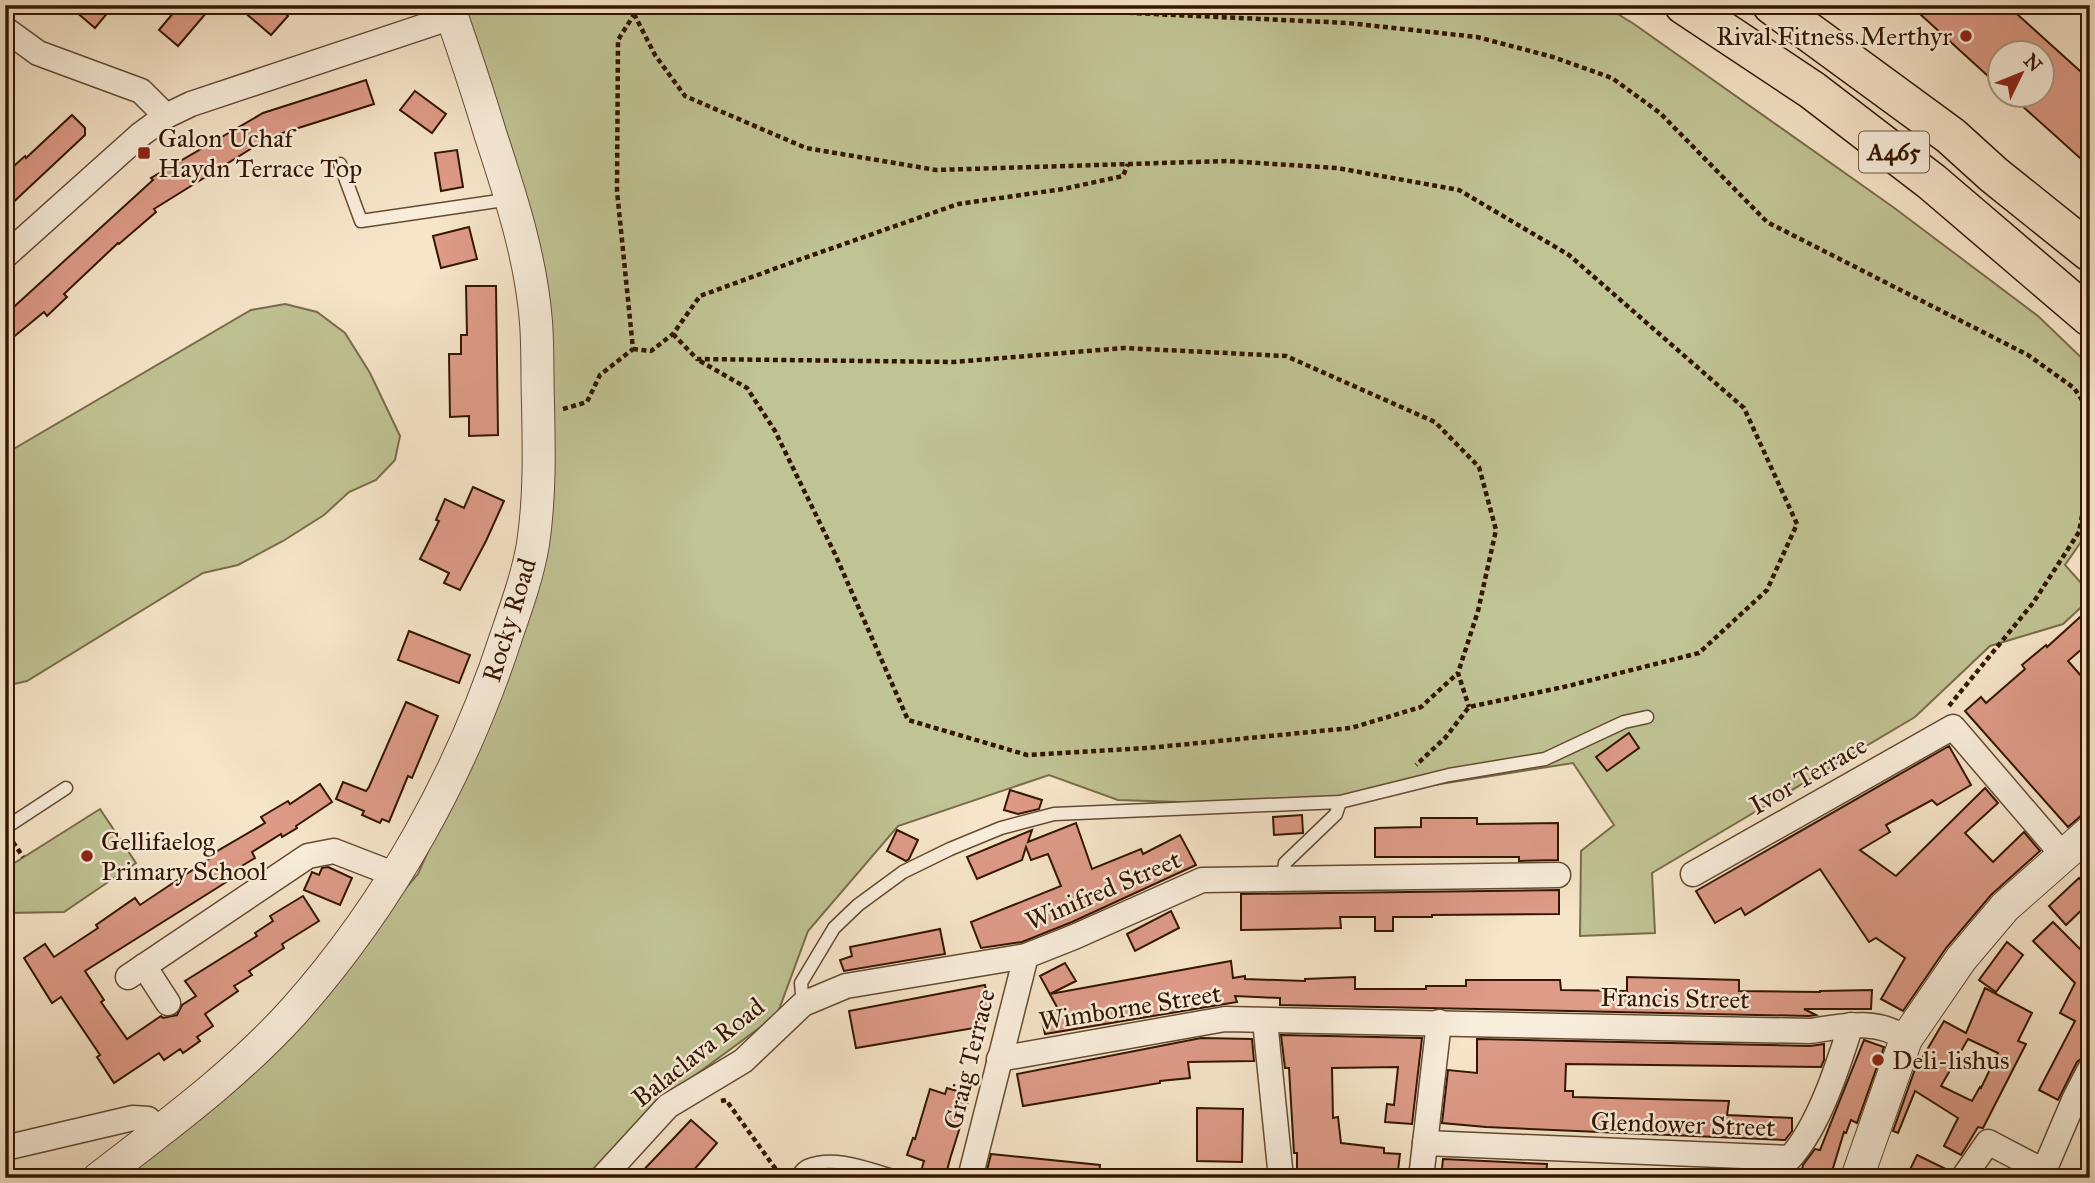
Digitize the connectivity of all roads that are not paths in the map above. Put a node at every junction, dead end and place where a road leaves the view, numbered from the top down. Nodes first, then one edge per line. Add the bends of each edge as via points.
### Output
1 (1684, 5) edge
2 (1772, 5) edge
3 (450, 11) edge
4 (5, 29) edge
5 (166, 116) junction
6 (340, 164) dead end
7 (512, 199) junction
8 (2090, 251) edge
9 (5, 256) edge
10 (2090, 317) edge
11 (1647, 718) dead end
12 (66, 788) dead end
13 (1340, 802) junction
14 (5, 828) edge
15 (2090, 832) edge
16 (2062, 854) junction
17 (1693, 874) dead end
18 (396, 875) junction
19 (1558, 875) dead end
20 (1283, 878) junction
21 (1026, 956) junction
22 (168, 1003) dead end
23 (803, 1004) junction
24 (1265, 1021) junction
25 (1439, 1022) junction
26 (1851, 1025) junction
27 (1906, 1039) junction
28 (999, 1059) junction
29 (2090, 1069) edge
30 (160, 1131) junction
31 (1425, 1143) junction
32 (5, 1148) edge
33 (99, 1178) edge
34 (602, 1178) edge
35 (795, 1178) edge
36 (899, 1178) edge
37 (971, 1178) edge
38 (1281, 1178) edge
39 (1421, 1178) edge
40 (1857, 1178) edge
41 (1963, 1178) edge

1 - 10 highway, A465 via 1812,90 1921,173
2 - 8 highway, A465 via 1951,135
3 - 5 street
3 - 7 street, Rocky Road
4 - 5 street via 38,54 141,91
5 - 9 street
6 - 7 lane via 361,221
7 - 18 street, Rocky Road via 536,321 539,492 533,546 486,695 440,797
11 - 13 lane via 1624,722 1545,759 1449,775
12 - 14 lane
13 - 20 lane via 1336,814 1286,863
13 - 23 lane via 1054,814 1001,828 904,872 858,905 834,928 801,983
15 - 16 street
16 - 17 street, Ivor Terrace via 1952,727
16 - 27 street via 2005,907 1961,959
18 - 22 street via 334,851 308,856 136,972
18 - 30 street, Rocky Road via 292,1013
19 - 20 street, Winifred Street
20 - 21 street, Winifred Street via 1202,880
21 - 23 street, Winifred Street via 845,986
21 - 28 street, Graig Terrace
23 - 34 street, Balaclava Road via 743,1061 668,1107
24 - 25 street, Wimborne Street
24 - 28 street, Wimborne Street via 1224,1019
24 - 38 street
25 - 26 street, Francis Street via 1810,1031
25 - 31 street
26 - 27 street, Francis Street via 1879,1026
26 - 31 street, Glendower Street via 1806,1138 1790,1158
27 - 40 street
28 - 37 street, Graig Terrace
29 - 41 street via 2046,1166 2034,1166 1988,1142
30 - 32 street via 148,1119 133,1118
30 - 33 street, Rocky Road
31 - 39 street
35 - 36 lane via 805,1167 846,1163

